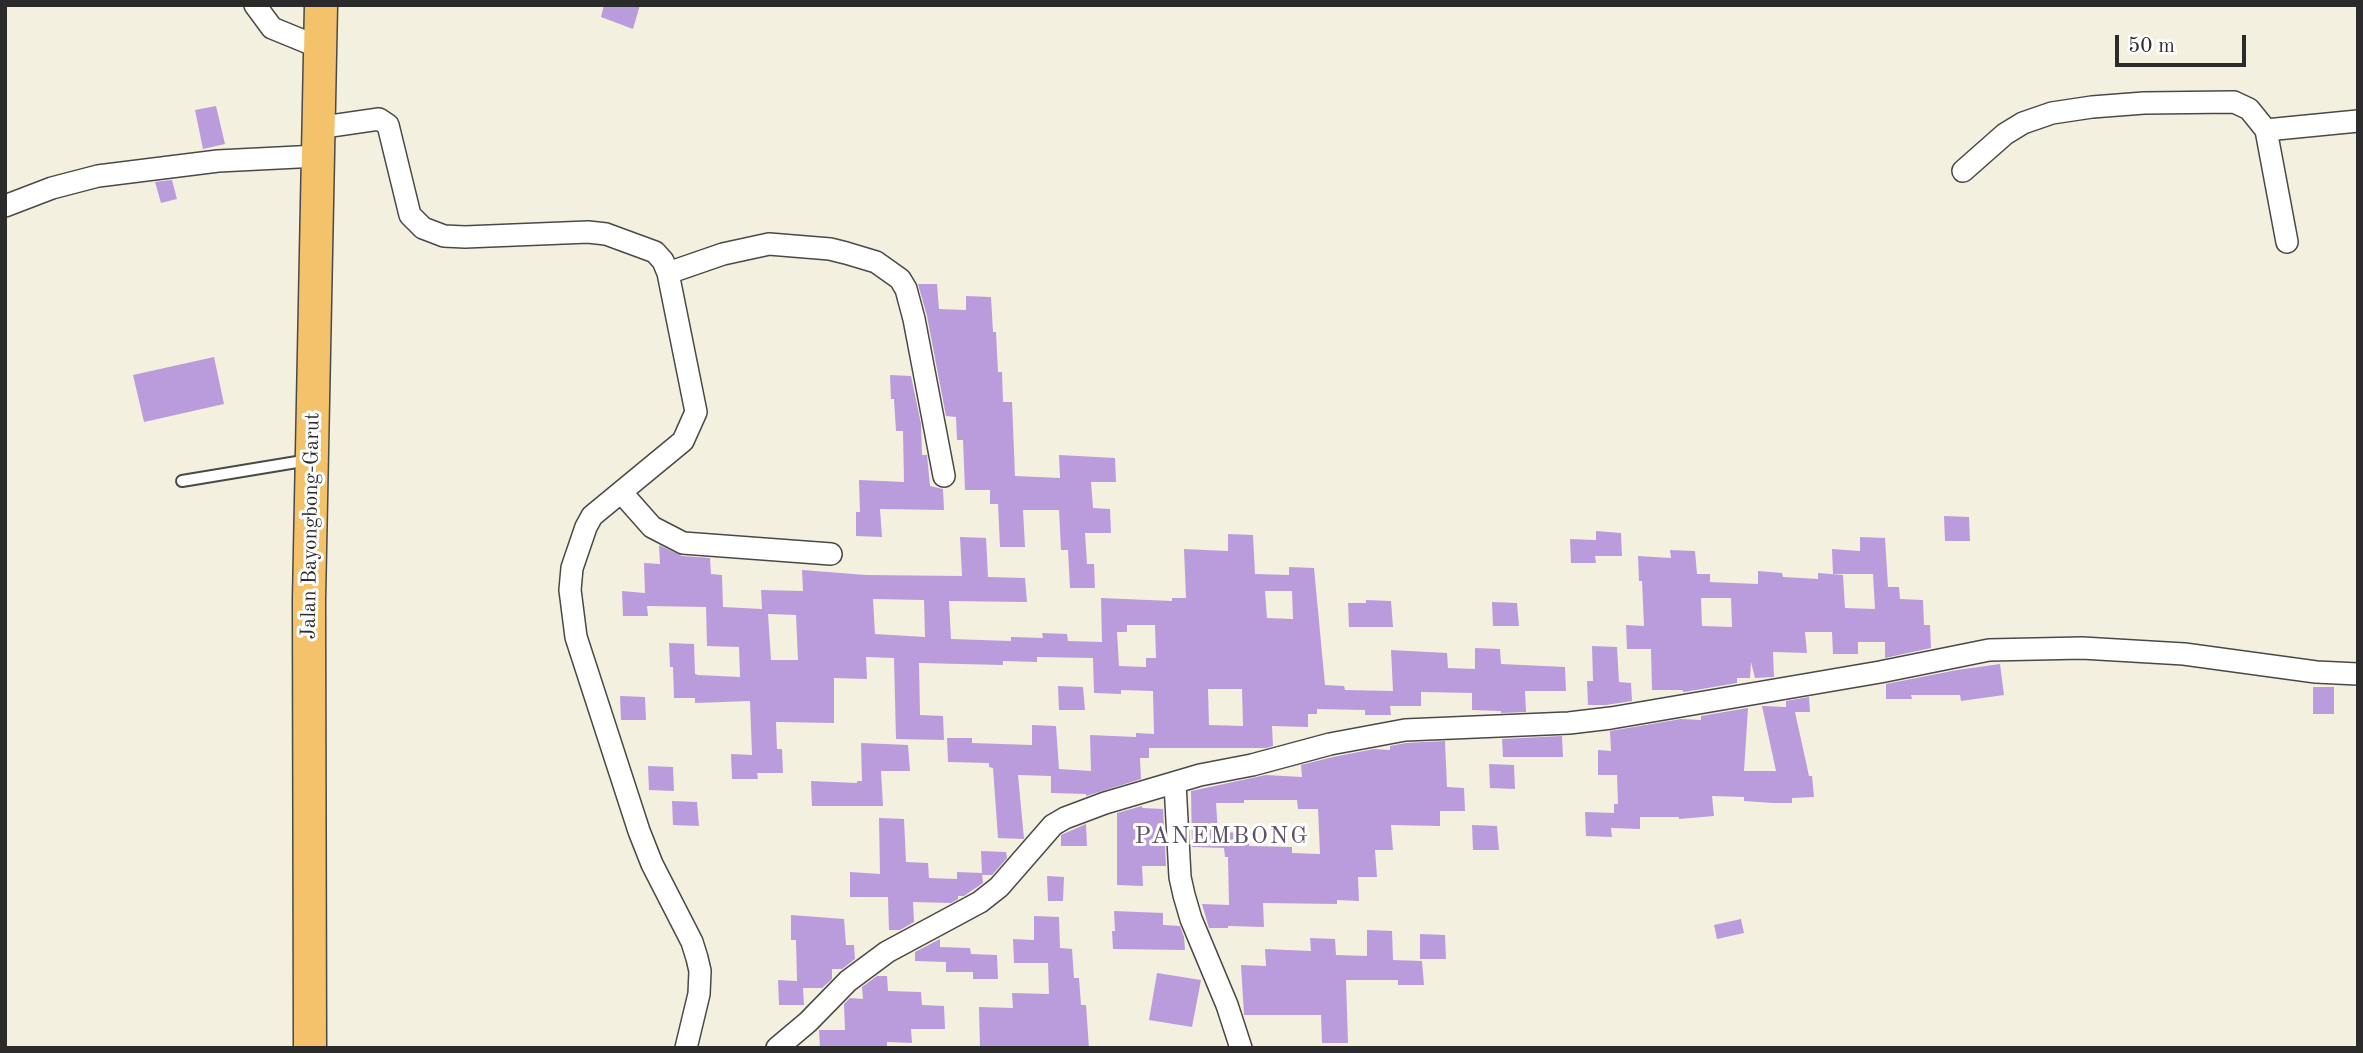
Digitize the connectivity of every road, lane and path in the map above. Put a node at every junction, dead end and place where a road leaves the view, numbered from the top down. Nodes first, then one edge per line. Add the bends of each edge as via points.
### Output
1 (255, 5) edge
2 (321, 26) edge
3 (2358, 121) edge
4 (2266, 130) junction
5 (318, 142) junction
6 (1963, 171) dead end
7 (5, 206) edge
8 (2287, 242) dead end
9 (677, 270) junction
10 (312, 459) junction
11 (944, 475) dead end
12 (183, 481) dead end
13 (623, 494) junction
14 (831, 554) dead end
15 (2358, 674) edge
16 (1175, 783) junction
17 (310, 1048) edge
18 (686, 1048) edge
19 (777, 1048) edge
20 (1241, 1048) edge

1 - 2 street via 272,28
2 - 5 main road, Jalan Bayongbong-Garut
3 - 4 street
4 - 6 street via 2249,109 2234,102 2092,107 2023,123
4 - 8 street
5 - 7 street via 218,161 98,176
5 - 9 street via 384,121 410,215 423,228 444,236 606,234 655,252
5 - 10 main road, Jalan Bayongbong-Garut
9 - 11 street via 769,244 830,249 876,262 900,279 914,319
9 - 13 street via 696,412 683,441
10 - 12 lane
10 - 17 main road, Jalan Bayongbong-Garut
13 - 14 street via 652,527 683,543
13 - 18 street via 592,516 572,568 570,590 576,637 639,831 697,958 699,994
15 - 16 street via 2184,654 2082,648 1989,650 1611,718 1394,732
16 - 19 street via 1105,803 1053,825 999,887 887,952 848,981
16 - 20 street via 1184,895

